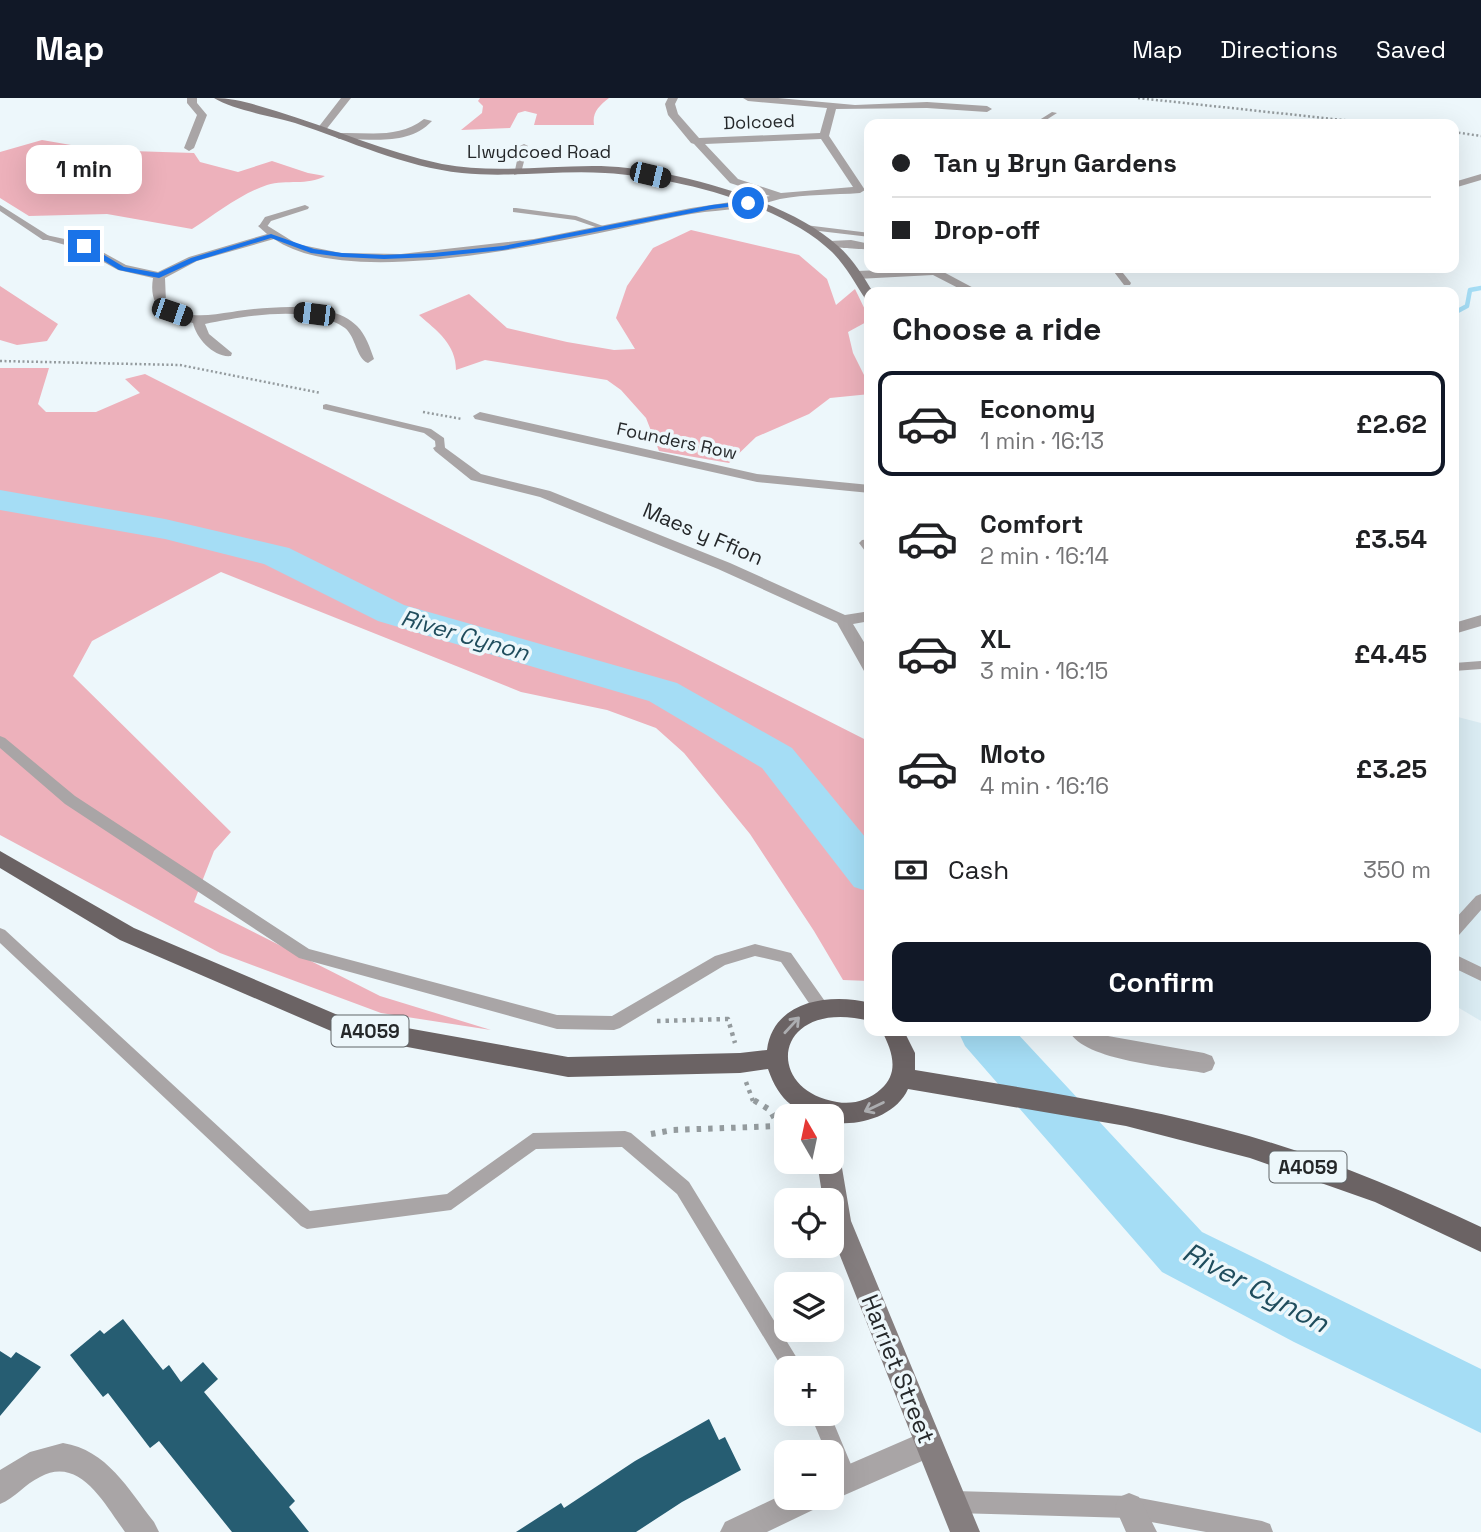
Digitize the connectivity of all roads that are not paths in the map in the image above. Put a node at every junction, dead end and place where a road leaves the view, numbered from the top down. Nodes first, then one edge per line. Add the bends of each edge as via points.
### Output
1 (192, 98) edge
2 (219, 98) edge
3 (346, 98) edge
4 (673, 98) edge
5 (748, 98) edge
6 (832, 106) junction
7 (986, 109) dead end
8 (1054, 113) dead end
9 (1044, 119) edge
10 (427, 121) dead end
11 (322, 129) junction
12 (339, 136) junction
13 (824, 136) junction
14 (694, 141) junction
15 (524, 146) dead end
16 (189, 148) dead end
17 (517, 173) junction
18 (1481, 177) edge
19 (1459, 184) edge
20 (780, 196) junction
21 (748, 203) junction
22 (0, 207) edge
23 (304, 207) dead end
24 (516, 210) dead end
25 (805, 227) junction
26 (607, 229) junction
27 (267, 231) junction
28 (864, 234) edge
29 (46, 238) joint
30 (830, 244) junction
31 (864, 246) edge
32 (896, 273) edge
33 (939, 273) edge
34 (1119, 273) edge
35 (857, 275) junction
36 (159, 276) junction
37 (1127, 283) dead end
38 (864, 287) edge
39 (965, 287) edge
40 (199, 321) junction
41 (226, 353) dead end
42 (368, 359) dead end
43 (326, 407) dead end
44 (480, 416) road end
45 (440, 448) joint
46 (864, 488) edge
47 (864, 617) edge
48 (843, 620) junction
49 (1481, 620) edge
50 (1459, 627) edge
51 (864, 657) edge
52 (1481, 665) edge
53 (1459, 667) edge
54 (0, 741) edge
55 (0, 858) edge
56 (1481, 900) edge
57 (1459, 925) edge
58 (0, 934) edge
59 (1459, 963) edge
60 (1481, 975) edge
61 (821, 1007) junction
62 (864, 1010) edge
63 (896, 1036) edge
64 (1088, 1036) edge
65 (777, 1058) junction
66 (1204, 1063) dead end
67 (903, 1078) junction
68 (806, 1104) edge
69 (844, 1115) edge
70 (831, 1174) edge
71 (1481, 1240) edge
72 (786, 1356) edge
73 (928, 1444) junction
74 (844, 1481) edge
75 (0, 1490) edge
76 (954, 1502) junction
77 (782, 1510) edge
78 (1135, 1520) edge
79 (144, 1532) edge
80 (735, 1532) edge
81 (965, 1532) edge
82 (1262, 1532) edge

1 - 16 street via 202,115
2 - 11 main road, Llwydcoed Road
3 - 11 street
4 - 14 street via 673,115
5 - 6 street
6 - 7 street
6 - 13 street
8 - 9 lane
10 - 12 street via 416,132 399,136
11 - 12 main road, Llwydcoed Road
12 - 17 main road, Llwydcoed Road via 444,167
13 - 14 street, Dolcoed
13 - 20 street via 860,190
14 - 20 street via 734,181
15 - 17 lane
17 - 21 main road, Llwydcoed Road via 616,170 703,187
18 - 19 street
20 - 21 street
21 - 25 main road, Llwydcoed Road
21 - 26 street
22 - 29 lane
23 - 27 lane via 268,219
24 - 26 lane via 576,218
25 - 28 lane
25 - 30 main road, Llwydcoed Road
26 - 27 street via 503,248 384,257 313,251
27 - 36 street
29 - 36 street via 84,246 122,268
30 - 31 street
30 - 35 main road, Llwydcoed Road
32 - 35 street
33 - 39 street
34 - 37 lane
35 - 38 main road, Llwydcoed Road
36 - 40 street via 156,294 163,307
40 - 41 street via 204,337
40 - 42 street via 270,310 333,318 349,325
43 - 45 lane via 427,431 440,440
44 - 46 street, Founders Row via 757,478
45 - 48 street, Maes y Ffion via 477,477 545,494
47 - 48 street
48 - 51 street
49 - 50 street
52 - 53 lane
54 - 61 lane via 70,800 304,954 557,1022 614,1023 720,960 755,950 786,957
55 - 65 main road, A4059 via 127,934 338,1025 568,1067
56 - 57 lane
58 - 72 lane via 307,1220 452,1202 533,1141 625,1139 683,1188
59 - 60 lane
61 - 62 main road
65 -> 61 main road via 789,1026
63 - 67 main road via 905,1062
64 - 66 street via 1103,1045
65 - 68 main road via 791,1092
67 -> 69 main road via 882,1104
67 - 71 main road, A4059 via 1126,1116 1250,1147 1381,1192
70 - 73 main road, Harriet Street via 839,1221
73 - 74 street
73 - 76 main road, Harriet Street
75 - 79 street via 17,1472 58,1455 88,1465
76 - 78 lane
76 - 81 main road, Harriet Street
77 - 80 street
78 - 82 lane

